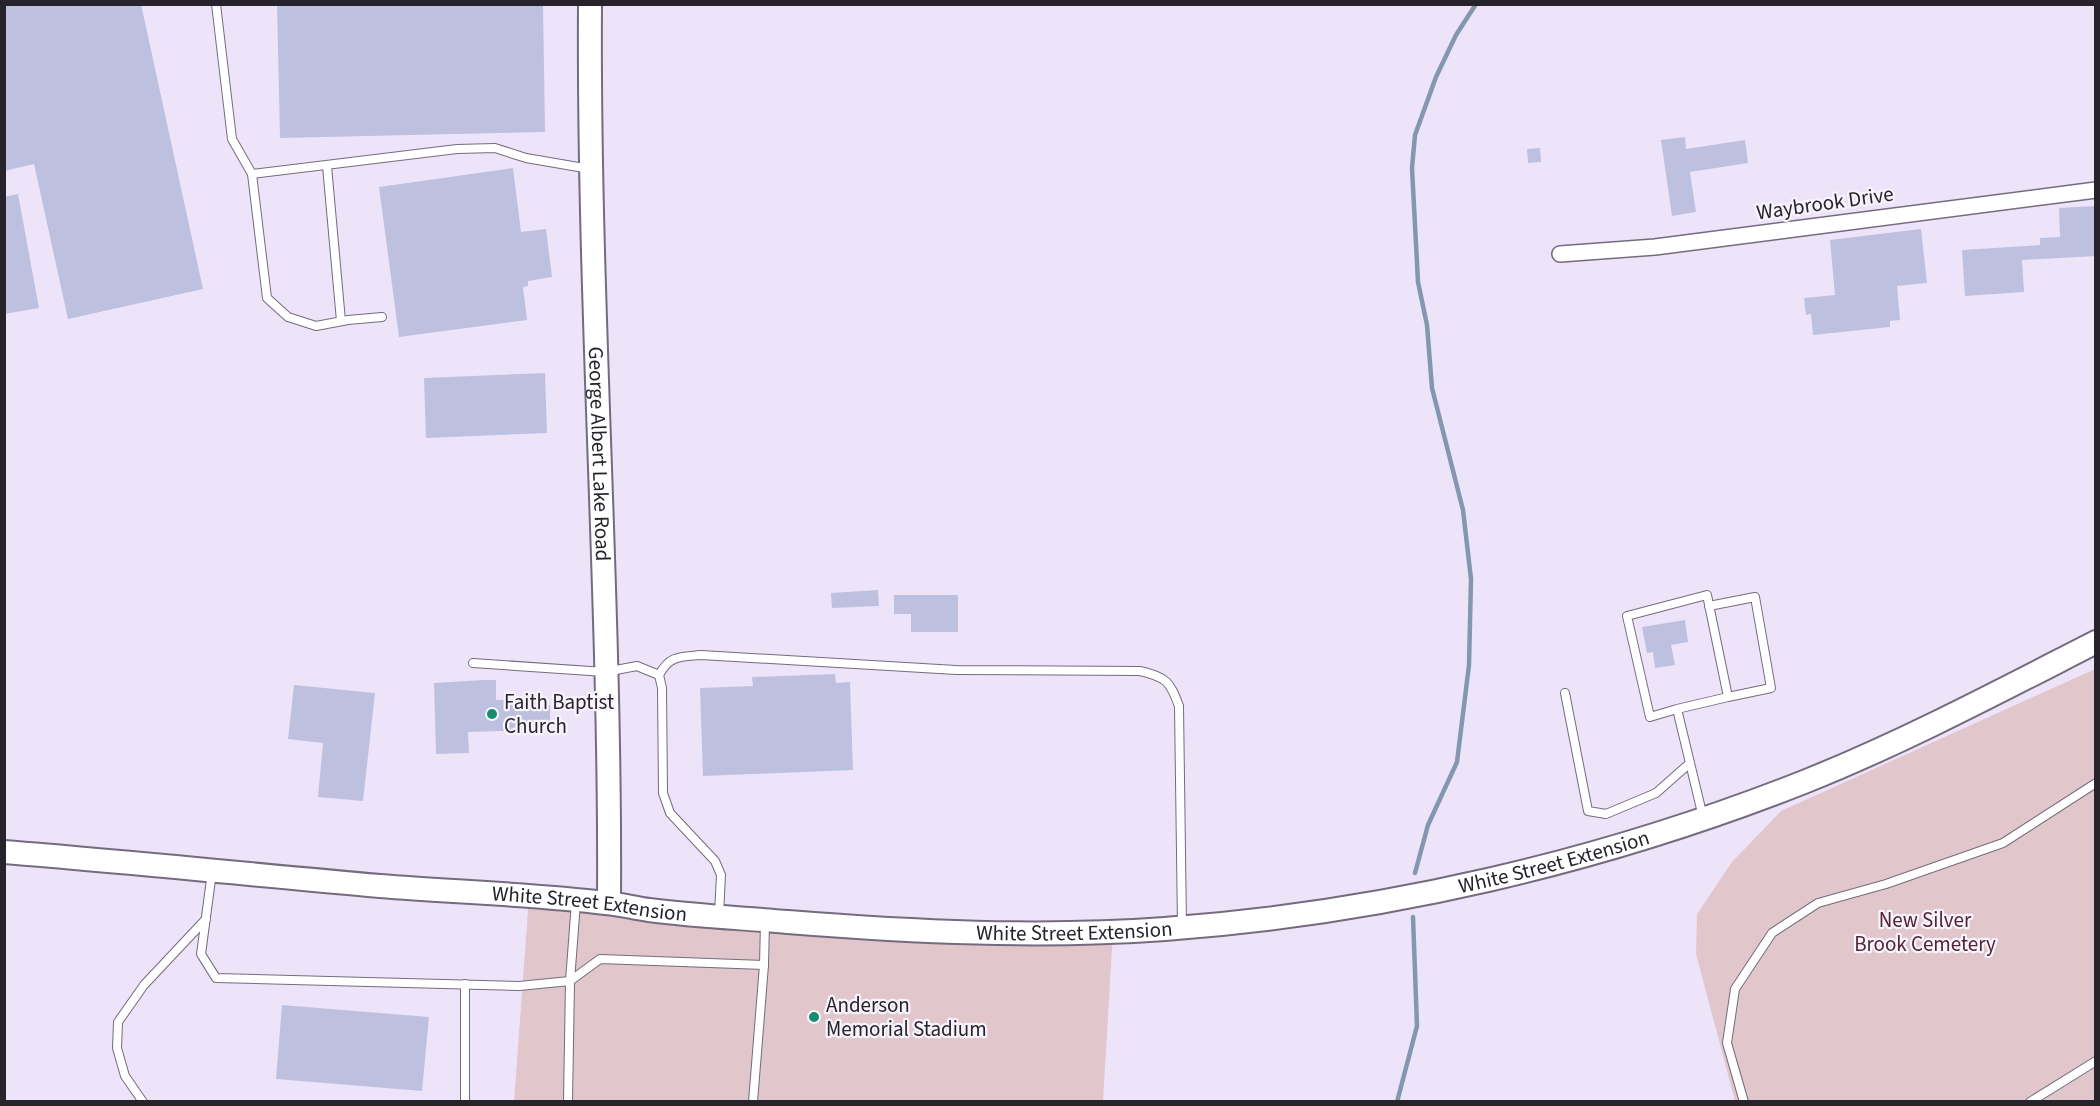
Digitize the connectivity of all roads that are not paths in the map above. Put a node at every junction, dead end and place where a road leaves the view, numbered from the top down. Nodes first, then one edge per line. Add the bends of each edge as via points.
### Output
1 (216, 4) edge
2 (590, 4) edge
3 (327, 166) junction
4 (591, 170) junction
5 (252, 174) junction
6 (2096, 190) edge
7 (1560, 254) dead end
8 (382, 317) dead end
9 (341, 321) junction
10 (1709, 606) junction
11 (2096, 642) edge
12 (473, 663) dead end
13 (605, 672) junction
14 (658, 675) junction
15 (1565, 693) dead end
16 (1728, 697) junction
17 (1677, 709) junction
18 (1690, 763) junction
19 (2096, 783) edge
20 (1703, 818) junction
21 (4, 852) edge
22 (212, 870) junction
23 (576, 900) junction
24 (609, 903) junction
25 (719, 916) junction
26 (206, 919) junction
27 (765, 920) junction
28 (1182, 928) junction
29 (764, 965) junction
30 (570, 981) junction
31 (465, 984) junction
32 (2096, 1061) edge
33 (143, 1101) edge
34 (465, 1101) edge
35 (568, 1101) edge
36 (754, 1101) edge
37 (1744, 1101) edge
38 (2030, 1101) edge

1 - 5 lane via 232,139
2 - 4 street, George Albert Lake Road
3 - 4 lane via 457,149 495,148
3 - 5 lane
3 - 9 lane
4 - 13 street, George Albert Lake Road
5 - 9 lane via 267,298 288,317 316,326
6 - 7 street, Waybrook Drive via 1655,247
8 - 9 lane
10 - 16 lane
10 - 16 lane via 1755,597 1771,688
10 - 17 lane via 1707,595 1627,616 1650,717
11 - 20 street, White Street Extension via 1861,758
12 - 13 lane
13 - 14 lane via 637,666
13 - 24 street, George Albert Lake Road
14 - 25 lane via 662,688 663,793 670,813 715,861 722,875
14 - 28 lane via 674,657 701,655 956,670 1140,671 1158,675 1172,687 1179,706
15 - 18 lane via 1588,811 1606,814 1656,793
16 - 17 lane
17 - 18 lane
18 - 20 lane
19 - 37 lane via 2003,843 1818,903 1772,933 1736,989 1734,1000 1727,1043
20 - 28 street, White Street Extension via 1510,875 1416,895 1268,919
21 - 22 street, White Street Extension
22 - 23 street, White Street Extension
22 - 26 lane
23 - 24 street, White Street Extension
23 - 30 lane
24 - 25 street, White Street Extension
25 - 27 street, White Street Extension
26 - 31 lane via 201,954 216,978
26 - 33 lane via 144,985 118,1022 117,1048 125,1076
27 - 28 street, White Street Extension via 934,931 1053,933
27 - 29 lane
29 - 30 lane via 600,959
29 - 36 lane
30 - 31 lane via 519,986
30 - 35 lane
31 - 34 lane
32 - 38 lane

